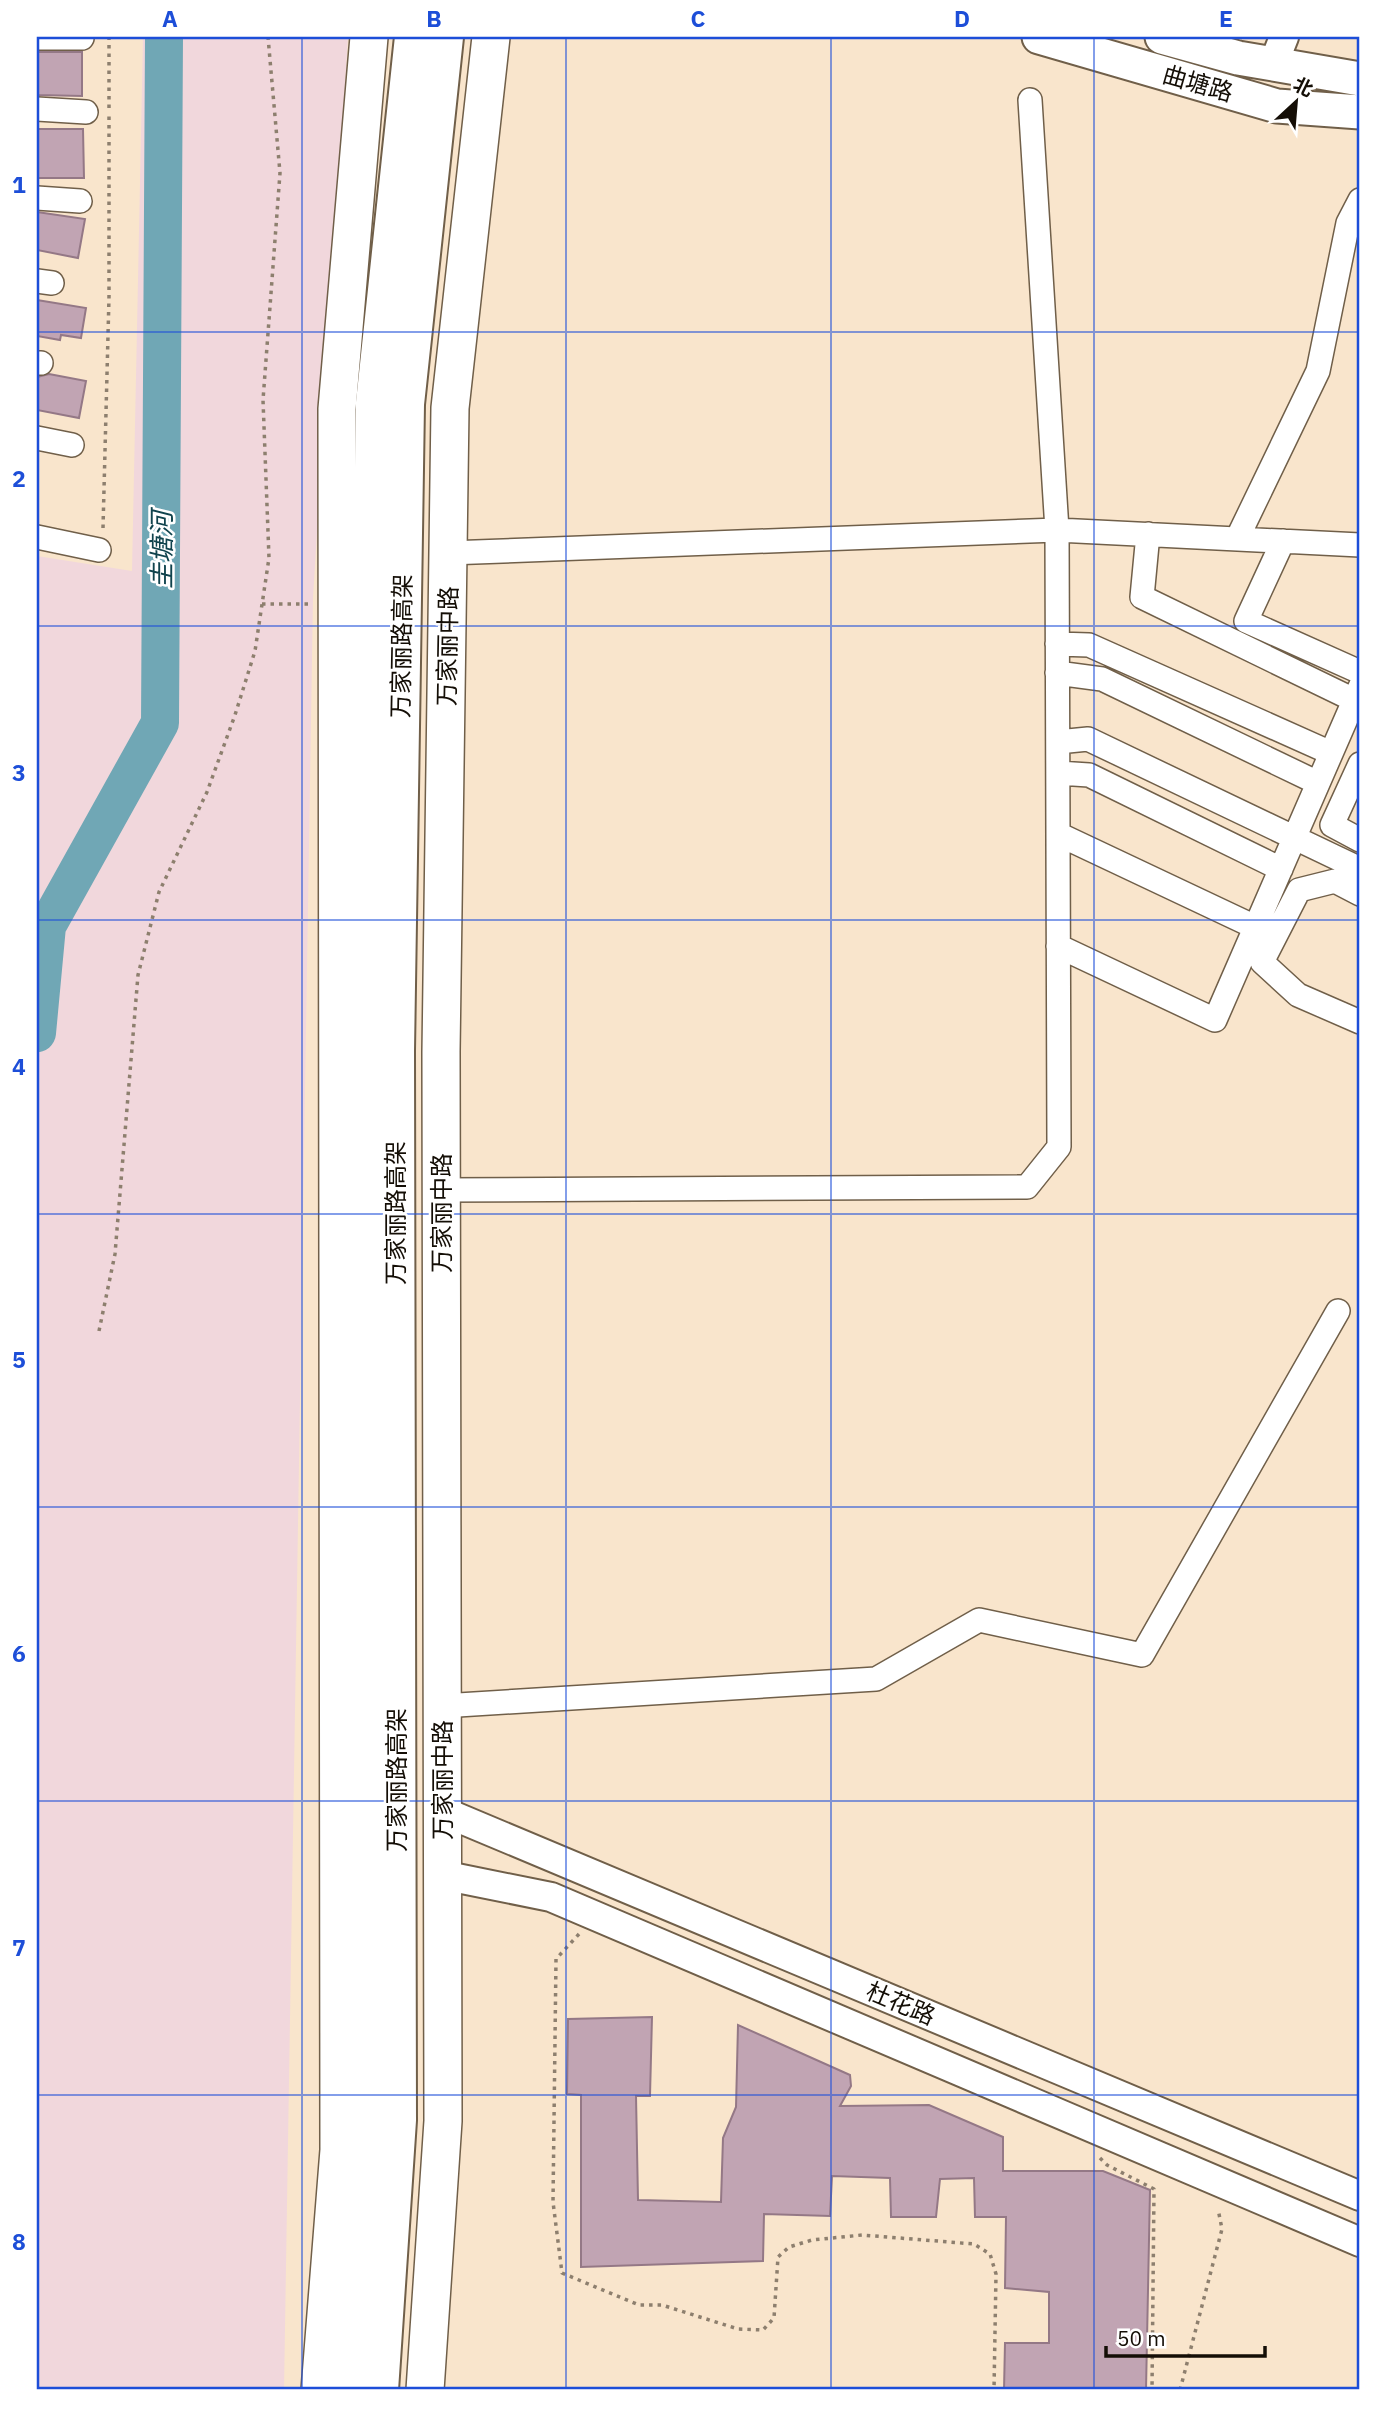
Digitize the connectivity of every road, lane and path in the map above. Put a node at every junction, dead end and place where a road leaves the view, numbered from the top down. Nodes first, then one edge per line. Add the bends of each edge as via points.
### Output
1 (109, 37) edge
2 (268, 37) edge
3 (369, 37) edge
4 (414, 37) edge
5 (444, 37) edge
6 (491, 37) edge
7 (1039, 37) edge
8 (1163, 37) edge
9 (37, 38) edge
10 (82, 38) edge
11 (1242, 47) edge
12 (1278, 51) edge
13 (1360, 79) edge
14 (1030, 100) dead end
15 (37, 109) edge
16 (86, 112) dead end
17 (1360, 112) edge
18 (37, 198) edge
19 (1360, 200) edge
20 (80, 201) dead end
21 (37, 438) edge
22 (72, 445) dead end
23 (1057, 530) junction
24 (1148, 534) junction
25 (37, 537) edge
26 (1237, 538) junction
27 (1283, 541) junction
28 (1360, 545) edge
29 (99, 550) joint
30 (448, 554) junction
31 (337, 603) junction
32 (262, 604) junction
33 (1247, 621) junction
34 (1237, 643) junction
35 (1057, 644) junction
36 (1360, 672) edge
37 (1057, 673) junction
38 (1357, 694) edge
39 (1058, 743) junction
40 (1331, 753) junction
41 (1360, 764) edge
42 (1058, 773) junction
43 (1318, 783) junction
44 (1058, 834) junction
45 (1294, 838) junction
46 (1360, 840) edge
47 (1281, 869) junction
48 (1360, 869) edge
49 (1360, 894) edge
50 (1255, 927) junction
51 (1058, 946) junction
52 (1360, 1022) edge
53 (441, 1190) junction
54 (1338, 1311) dead end
55 (99, 1331) dead end
56 (442, 1706) junction
57 (442, 1811) junction
58 (442, 1875) junction
59 (580, 1928) dead end
60 (1099, 2157) dead end
61 (1360, 2196) edge
62 (1217, 2204) dead end
63 (1360, 2242) edge
64 (320, 2390) edge
65 (349, 2390) edge
66 (379, 2390) edge
67 (425, 2390) edge
68 (994, 2390) edge
69 (1152, 2390) edge
70 (1180, 2390) edge

1 - 29 path via 108,310 103,542
2 - 32 path via 280,173 263,400 269,558
3 - 31 main road via 337,408
4 - 65 highway, 万家丽路高架 via 375,403 365,1051 367,2119
5 - 66 highway, 万家丽路高架 via 405,404 395,1051 397,2120
6 - 30 main road, 万家丽中路 via 450,408
7 - 17 main road, 曲塘路 via 1277,106
8 - 11 main road, 曲塘路
9 - 10 street
11 - 12 main road, 曲塘路
12 - 13 main road, 曲塘路
14 - 23 street
15 - 16 street
18 - 20 street
19 - 26 street via 1348,223 1318,371
21 - 22 street
23 - 24 street
23 - 30 street
23 - 35 street
24 - 26 street
24 - 34 street via 1142,597
25 - 29 street
26 - 27 street
27 - 28 street
27 - 33 street
30 - 53 main road, 万家丽中路
31 - 32 path
31 - 64 main road via 339,2150
32 - 55 path via 255,651 235,715 207,792 159,892 138,975 115,1254
33 - 34 street
33 - 36 street
34 - 38 street
35 - 37 street
35 - 40 street via 1088,645
37 - 39 street
37 - 43 street via 1102,679
38 - 40 street
39 - 42 street
39 - 45 street via 1088,739
40 - 43 street
41 - 46 street via 1332,825
42 - 44 street
42 - 47 street via 1089,775
43 - 45 street
44 - 50 street
44 - 51 street
45 - 47 street
45 - 48 street
47 - 50 street
49 - 52 street via 1335,881 1298,890 1262,961 1298,995
50 - 51 street via 1214,1020
51 - 53 street via 1059,1147 1027,1187
53 - 56 main road, 万家丽中路
54 - 56 street via 1142,1655 979,1620 876,1679
56 - 57 main road, 万家丽中路
57 - 58 main road, 万家丽中路
57 - 61 street, 杜花路
58 - 63 street, 杜花路 via 551,1897
58 - 67 main road, 万家丽中路 via 443,2121
59 - 68 path via 556,1959 553,2202 562,2273 639,2305 662,2305 738,2329 763,2330 774,2318 778,2257 789,2247 862,2235 974,2244 990,2254 996,2274
60 - 69 path via 1154,2189
62 - 70 path via 1222,2229

